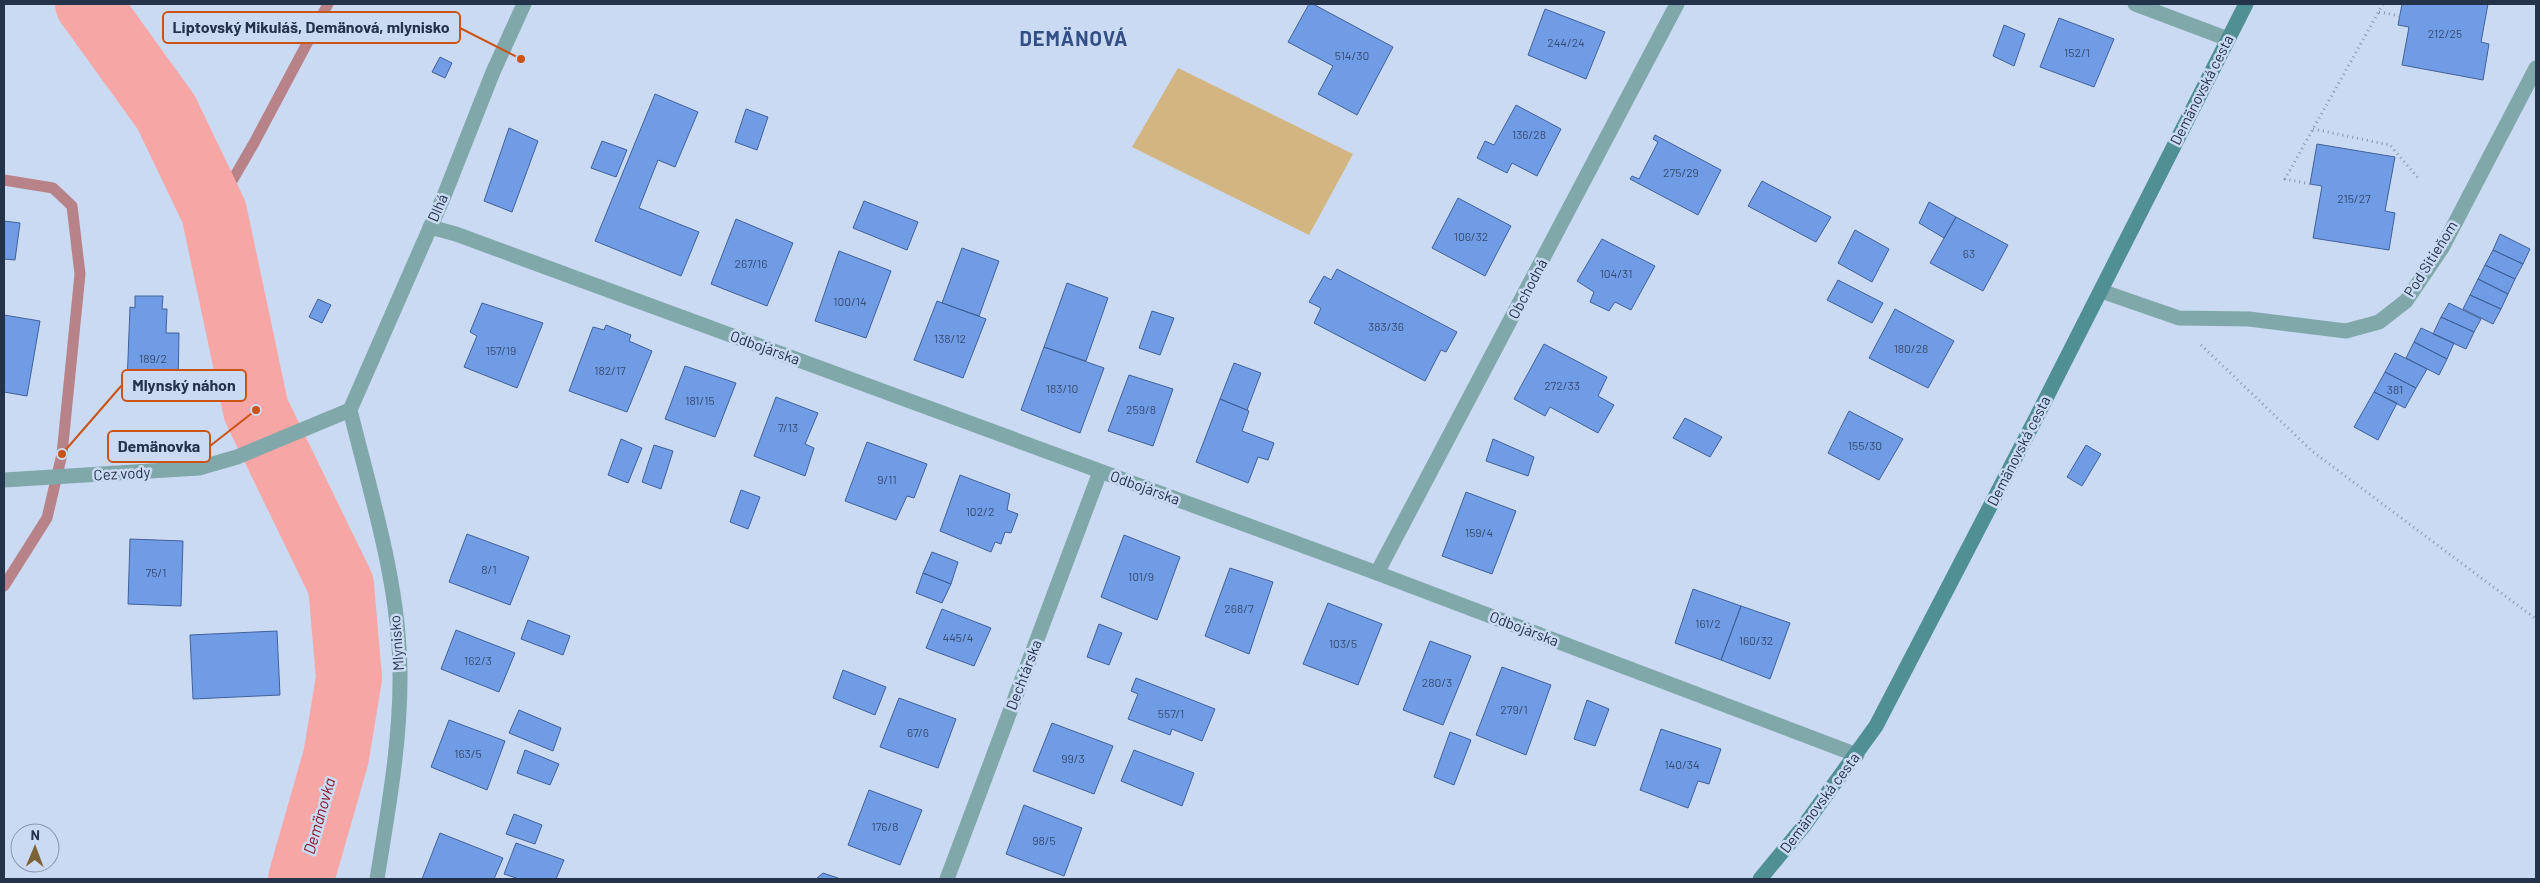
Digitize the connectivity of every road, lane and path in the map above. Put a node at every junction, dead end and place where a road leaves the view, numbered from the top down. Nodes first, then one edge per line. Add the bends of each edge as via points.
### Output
1 (524, 4) edge
2 (1677, 4) edge
3 (2135, 4) edge
4 (2246, 4) edge
5 (2383, 4) edge
6 (2379, 12) junction
7 (2400, 16) dead end
8 (2228, 39) junction
9 (2536, 68) edge
10 (2313, 129) junction
11 (2418, 178) dead end
12 (2310, 184) dead end
13 (430, 227) junction
14 (2101, 291) junction
15 (2178, 318) junction
16 (350, 410) junction
17 (1100, 472) junction
18 (4, 480) edge
19 (1377, 573) junction
20 (2536, 620) edge
21 (1857, 754) junction
22 (377, 879) edge
23 (946, 879) edge
24 (1760, 879) edge

1 - 13 street, Dlhá
2 - 19 street, Obchodná
3 - 8 street
4 - 8 main road, Demänovská cesta
5 - 6 path
6 - 7 path
6 - 10 path
8 - 14 main road, Demänovská cesta
9 - 15 street, Pod Sitieňom via 2442,248 2406,301 2392,313 2379,322 2346,331 2249,319
10 - 11 path via 2390,146
10 - 12 path via 2285,179
13 - 16 street, Dlhá
13 - 17 street, Odbojárska via 484,244
14 - 15 street, Pod Sitieňom
14 - 21 main road, Demänovská cesta via 1880,717
15 - 20 path via 2198,342 2312,451
16 - 18 street, Cez vody via 237,457 199,468
16 - 22 street, Mlynisko via 397,617 398,723
17 - 19 street, Odbojárska
17 - 23 street, Dechtárska
19 - 21 street, Odbojárska
21 - 24 main road, Demänovská cesta

